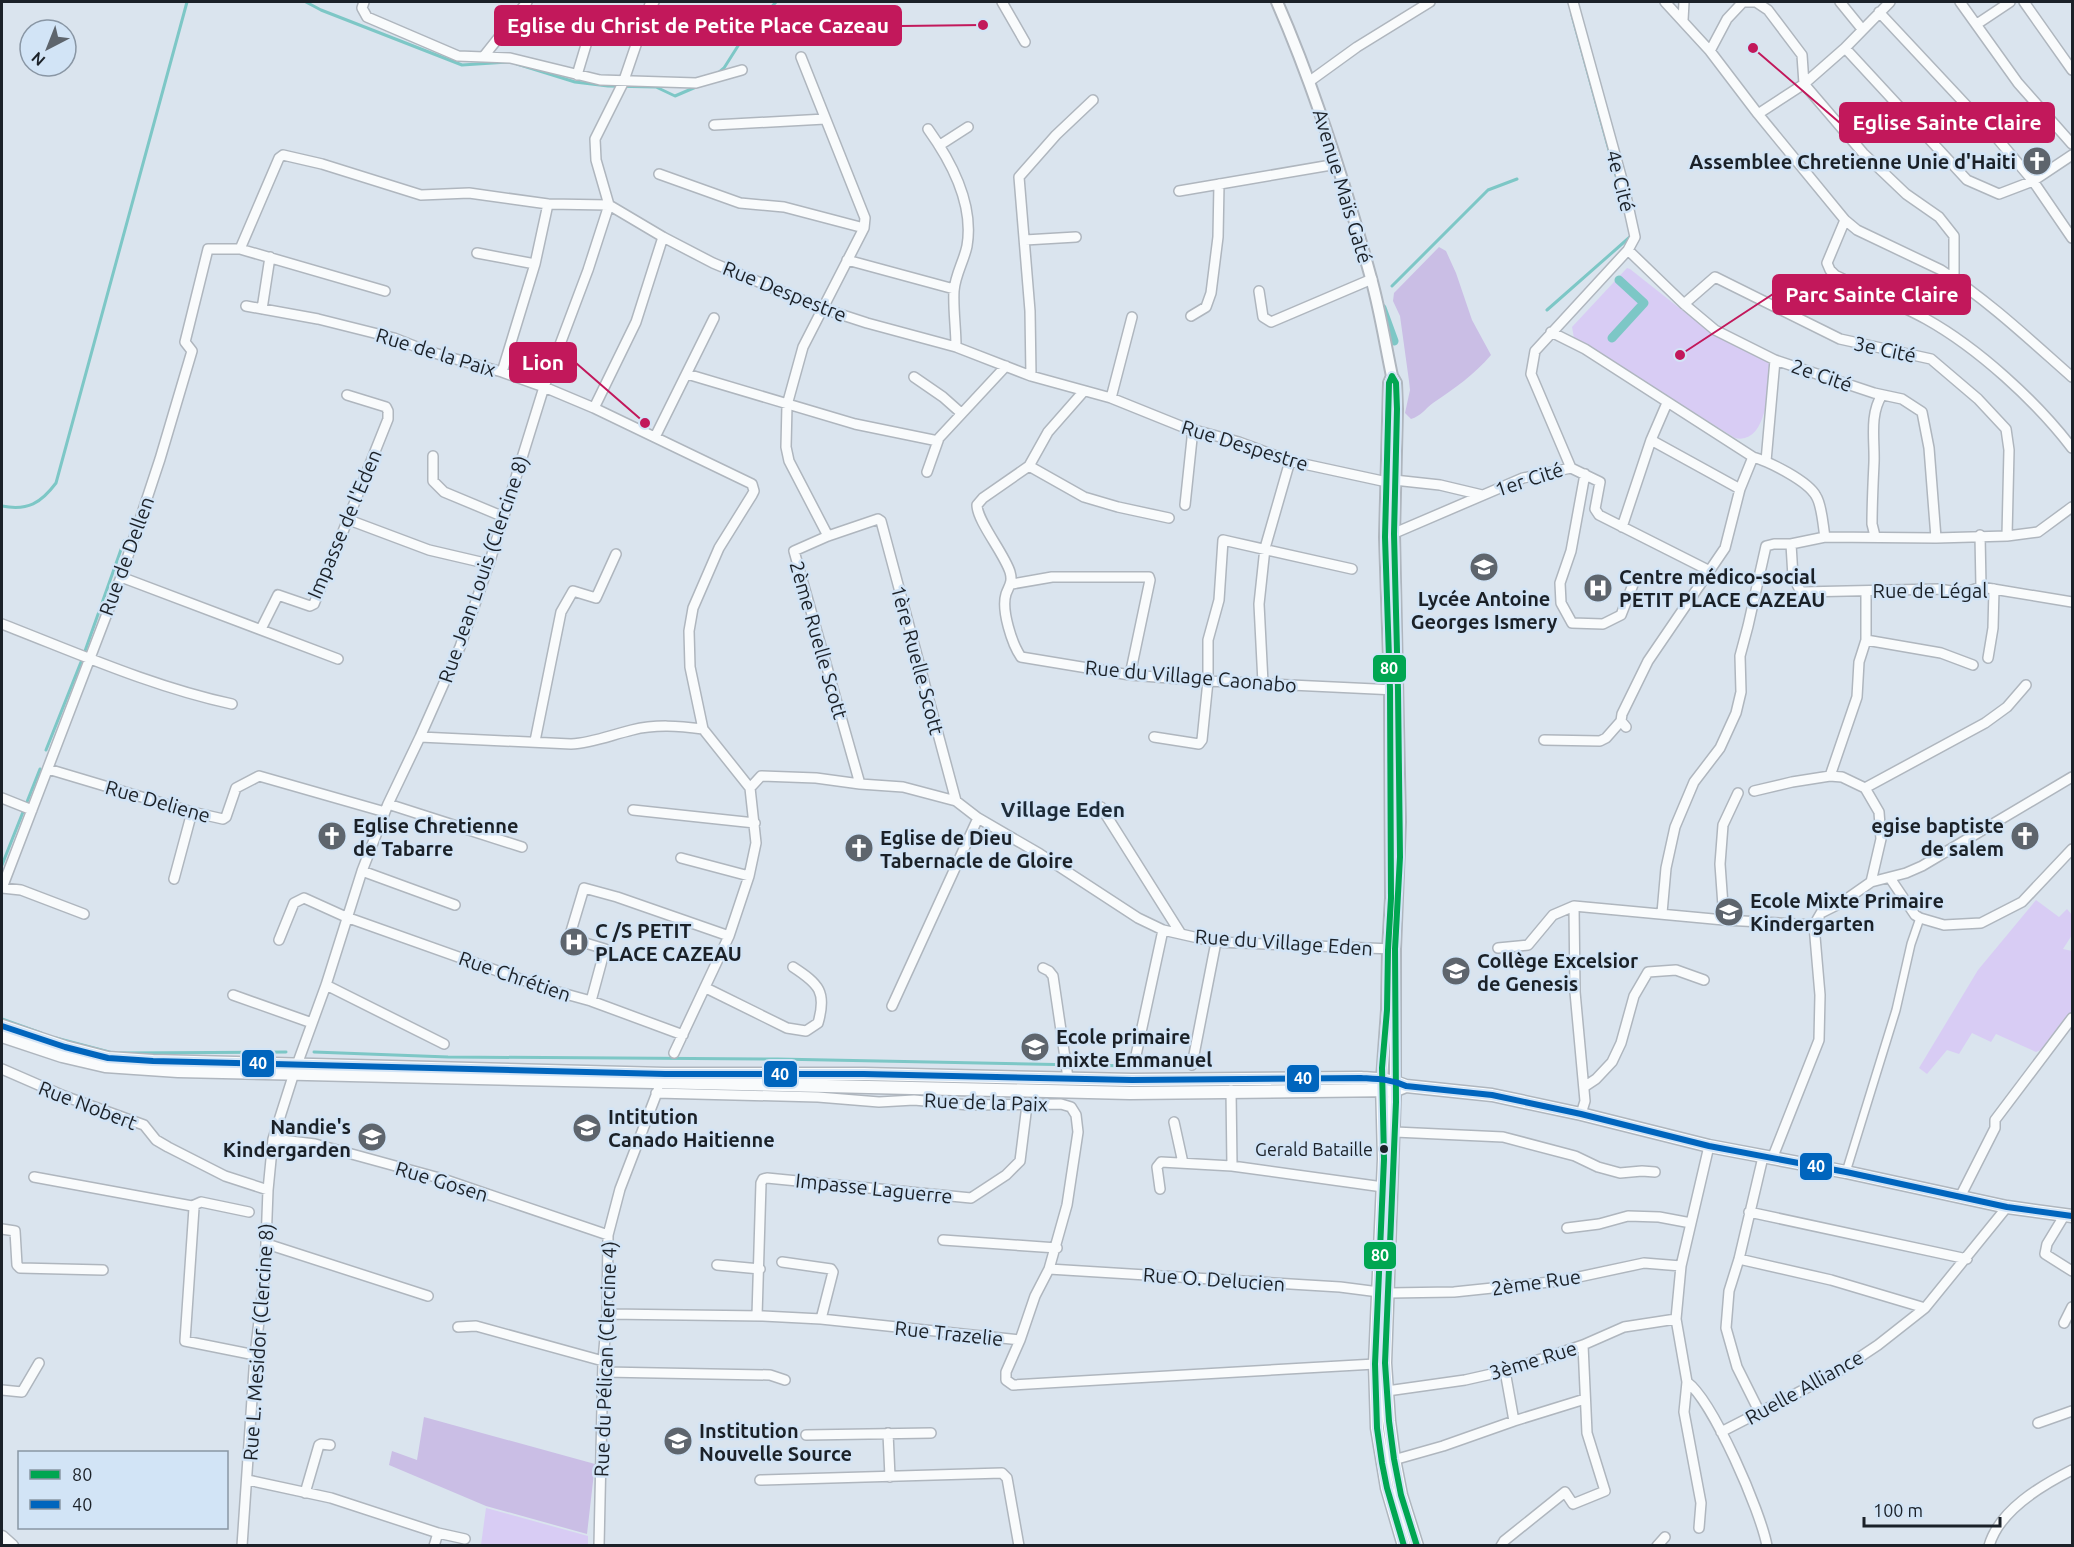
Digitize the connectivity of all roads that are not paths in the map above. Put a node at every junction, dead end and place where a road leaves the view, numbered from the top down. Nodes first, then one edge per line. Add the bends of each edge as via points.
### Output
1 (526, 2) edge
2 (651, 2) edge
3 (1002, 2) edge
4 (1277, 2) edge
5 (1408, 2) edge
6 (1430, 2) edge
7 (1573, 2) edge
8 (1665, 2) edge
9 (1684, 2) edge
10 (1840, 2) edge
11 (1890, 2) edge
12 (1960, 2) edge
13 (2010, 2) edge
14 (2024, 2) edge
15 (363, 5) edge
16 (1412, 11) junction
17 (1880, 12) junction
18 (1683, 20) junction
19 (1977, 24) junction
20 (1862, 29) junction
21 (589, 35) dead end
22 (1024, 42) dead end
23 (1845, 48) junction
24 (1710, 51) junction
25 (484, 56) junction
26 (801, 57) dead end
27 (742, 70) dead end
28 (2073, 70) edge
29 (577, 75) junction
30 (1310, 81) junction
31 (622, 84) junction
32 (1804, 84) junction
33 (1093, 100) dead end
34 (1758, 114) junction
35 (825, 119) junction
36 (714, 125) dead end
37 (968, 127) dead end
38 (928, 129) dead end
39 (2073, 144) edge
40 (940, 146) junction
41 (2073, 155) edge
42 (1337, 164) junction
43 (659, 174) dead end
44 (2033, 181) junction
45 (1219, 184) junction
46 (1179, 191) dead end
47 (549, 204) junction
48 (609, 205) junction
49 (1845, 220) junction
50 (864, 228) junction
51 (663, 237) junction
52 (1076, 237) dead end
53 (2073, 238) edge
54 (1025, 240) junction
55 (240, 249) junction
56 (1628, 250) junction
57 (477, 254) dead end
58 (270, 257) junction
59 (847, 260) junction
60 (535, 264) junction
61 (1371, 279) junction
62 (1954, 279) junction
63 (954, 289) junction
64 (385, 291) dead end
65 (1259, 291) dead end
66 (1684, 304) junction
67 (246, 306) dead end
68 (821, 308) junction
69 (262, 309) junction
70 (1191, 316) dead end
71 (1132, 317) dead end
72 (714, 318) dead end
73 (1551, 332) junction
74 (956, 346) junction
75 (1775, 360) junction
76 (1006, 366) junction
77 (502, 372) junction
78 (687, 374) junction
79 (1031, 376) junction
80 (914, 377) dead end
81 (2073, 377) edge
82 (544, 387) junction
83 (1084, 391) junction
84 (347, 395) dead end
85 (1882, 395) junction
86 (1111, 398) junction
87 (1667, 403) junction
88 (786, 405) junction
89 (594, 408) junction
90 (961, 413) junction
91 (1193, 429) junction
92 (655, 437) junction
93 (1651, 440) junction
94 (938, 441) junction
95 (2073, 448) edge
96 (433, 456) dead end
97 (1753, 457) junction
98 (1766, 460) junction
99 (1290, 461) junction
100 (1029, 466) junction
101 (1571, 468) junction
102 (927, 472) dead end
103 (1585, 474) junction
104 (1390, 481) junction
105 (1740, 489) junction
106 (1482, 495) junction
107 (1185, 505) dead end
108 (2073, 507) edge
109 (504, 517) junction
110 (1169, 518) dead end
111 (880, 519) joint
112 (349, 520) junction
113 (1622, 526) junction
114 (1389, 535) junction
115 (1980, 535) junction
116 (828, 536) junction
117 (1875, 536) junction
118 (2007, 536) junction
119 (1823, 538) junction
120 (1936, 538) junction
121 (1791, 544) junction
122 (1265, 548) junction
123 (616, 554) dead end
124 (489, 564) junction
125 (1352, 569) dead end
126 (1710, 571) junction
127 (121, 577) junction
128 (1634, 582) dead end
129 (1012, 584) junction
130 (1981, 587) junction
131 (1994, 590) junction
132 (1866, 591) junction
133 (2073, 602) edge
134 (2, 624) edge
135 (261, 629) junction
136 (1866, 640) junction
137 (89, 658) junction
138 (1988, 658) dead end
139 (338, 659) dead end
140 (1973, 665) dead end
141 (1130, 675) junction
142 (1208, 681) junction
143 (1263, 683) junction
144 (2026, 685) dead end
145 (1394, 690) junction
146 (232, 704) dead end
147 (703, 729) junction
148 (420, 737) junction
149 (1154, 737) dead end
150 (1544, 740) dead end
151 (536, 741) junction
152 (48, 769) junction
153 (1830, 776) junction
154 (2073, 777) edge
155 (860, 784) junction
156 (750, 788) junction
157 (1865, 788) junction
158 (1754, 791) dead end
159 (1738, 793) dead end
160 (2, 798) edge
161 (956, 801) junction
162 (1101, 807) dead end
163 (386, 808) junction
164 (32, 810) junction
165 (633, 810) dead end
166 (192, 812) junction
167 (978, 818) junction
168 (755, 823) junction
169 (522, 847) dead end
170 (2073, 849) edge
171 (681, 858) dead end
172 (362, 871) junction
173 (749, 876) junction
174 (1890, 878) junction
175 (174, 879) dead end
176 (1871, 882) junction
177 (2, 888) edge
178 (455, 905) dead end
179 (1574, 906) junction
180 (84, 914) dead end
181 (1662, 914) junction
182 (346, 918) junction
183 (1920, 918) junction
184 (1724, 920) junction
185 (1814, 925) junction
186 (1163, 930) junction
187 (1181, 934) junction
188 (729, 936) junction
189 (279, 940) dead end
190 (1216, 942) junction
191 (1498, 948) dead end
192 (1391, 949) junction
193 (793, 967) dead end
194 (1043, 968) dead end
195 (1704, 980) dead end
196 (326, 985) junction
197 (706, 988) junction
198 (233, 995) dead end
199 (591, 1001) junction
200 (892, 1006) dead end
201 (2073, 1018) edge
202 (312, 1023) junction
203 (2, 1026) edge
204 (683, 1035) junction
205 (2, 1036) edge
206 (444, 1044) dead end
207 (674, 1053) dead end
208 (1135, 1060) dead end
209 (1192, 1065) dead end
210 (2, 1069) edge
211 (295, 1069) junction
212 (1068, 1078) junction
213 (661, 1083) junction
214 (1392, 1085) junction
215 (1584, 1087) junction
216 (1231, 1090) junction
217 (1027, 1105) junction
218 (1581, 1114) junction
219 (1174, 1122) dead end
220 (1395, 1132) junction
221 (273, 1139) junction
222 (1709, 1146) junction
223 (1768, 1158) junction
224 (1183, 1163) junction
225 (1232, 1166) junction
226 (1655, 1172) dead end
227 (1846, 1172) junction
228 (34, 1177) dead end
229 (1383, 1187) junction
230 (1160, 1189) dead end
231 (268, 1190) junction
232 (1960, 1197) junction
233 (192, 1206) junction
234 (2007, 1208) junction
235 (249, 1212) dead end
236 (1749, 1212) junction
237 (2068, 1216) edge
238 (1691, 1223) junction
239 (1567, 1228) dead end
240 (2, 1229) edge
241 (608, 1235) junction
242 (943, 1240) dead end
243 (267, 1244) junction
244 (1057, 1248) junction
245 (1739, 1259) junction
246 (1966, 1259) junction
247 (782, 1262) dead end
248 (717, 1265) dead end
249 (1681, 1266) junction
250 (760, 1269) junction
251 (1049, 1269) junction
252 (103, 1270) dead end
253 (2073, 1271) edge
254 (1384, 1293) junction
255 (428, 1296) dead end
256 (2073, 1307) edge
257 (1925, 1308) junction
258 (607, 1314) junction
259 (757, 1316) junction
260 (821, 1319) junction
261 (1676, 1319) junction
262 (2064, 1323) dead end
263 (458, 1327) dead end
264 (1020, 1340) junction
265 (1583, 1345) junction
266 (255, 1355) junction
267 (603, 1361) junction
268 (39, 1363) dead end
269 (1375, 1364) junction
270 (1505, 1371) junction
271 (604, 1372) junction
272 (785, 1380) dead end
273 (1687, 1382) junction
274 (2, 1390) edge
275 (1387, 1391) junction
276 (1585, 1399) junction
277 (1759, 1411) junction
278 (2073, 1411) edge
279 (1514, 1421) junction
280 (2038, 1423) dead end
281 (1721, 1432) junction
282 (888, 1433) junction
283 (932, 1433) dead end
284 (806, 1435) dead end
285 (330, 1445) dead end
286 (1388, 1461) junction
287 (2073, 1470) edge
288 (890, 1477) junction
289 (248, 1480) junction
290 (760, 1480) dead end
291 (305, 1493) junction
292 (1699, 1528) dead end
293 (438, 1533) junction
294 (2, 1537) edge
295 (1665, 1537) dead end
296 (465, 1539) dead end
297 (12, 1545) edge
298 (242, 1545) edge
299 (434, 1545) edge
300 (599, 1545) edge
301 (1019, 1545) edge
302 (1408, 1545) edge
303 (1501, 1545) edge
304 (1657, 1545) edge
305 (1767, 1545) edge
306 (1989, 1545) edge

1 - 25 street
2 - 31 street
3 - 22 street
4 - 30 street, Avenue Maïs Gaté
5 - 16 street
6 - 16 street
7 - 56 street, 4e Cité via 1635,237
8 - 18 street
9 - 18 street
10 - 20 street
11 - 17 street
12 - 19 street
13 - 19 street
14 - 28 street
15 - 25 street via 367,17 453,54
16 - 30 street
17 - 20 street
17 - 44 street
18 - 24 street
19 - 39 street via 2018,83
20 - 23 street
21 - 29 street
23 - 32 street
23 - 44 street via 1967,180 1999,194
24 - 32 street via 1727,19 1743,2 1756,2 1768,10 1802,55
24 - 34 street
25 - 29 street via 517,59
26 - 35 street
27 - 31 street via 696,83
29 - 31 street
30 - 42 street, Avenue Maïs Gaté
31 - 48 street via 595,140 596,160
32 - 34 street
32 - 62 street via 1863,153 1906,194 1939,217 1954,236
33 - 54 street via 1019,177
34 - 49 street
35 - 36 street
35 - 50 street via 864,213
37 - 40 street
38 - 40 street
40 - 63 street via 968,215 967,245
41 - 44 street
42 - 45 street
42 - 61 street, Avenue Maïs Gaté
43 - 50 street via 740,203 784,207
44 - 53 street
45 - 46 street
45 - 70 street via 1211,293 1206,307
47 - 48 street, Rue Despestre
47 - 55 street, Rue Despestre via 469,194 421,195 283,155
47 - 60 street
48 - 51 street, Rue Despestre
48 - 82 street, Rue Jean Louis (Clercine 8)
49 - 62 street via 1857,230
49 - 95 street, 3e Cité via 1827,263 1835,275 1927,320 1984,358
50 - 59 street
51 - 68 street, Rue Despestre
51 - 89 street via 636,322
52 - 54 street
54 - 79 street
55 - 58 street
55 - 127 street, Rue de Dellen via 208,249 185,342 192,351
56 - 66 street, 2e Cité
56 - 73 street
57 - 60 street
58 - 64 street
58 - 69 street
59 - 63 street
59 - 68 street
60 - 77 street
61 - 65 street via 1271,322 1263,317
61 - 104 street, Avenue Maïs Gaté via 1396,383
62 - 81 street
63 - 74 street
66 - 75 street, 2e Cité via 1715,330
66 - 118 street, 3e Cité via 1715,277 1840,339 1931,359 2006,429 2010,450
67 - 69 street, Rue de la Paix
68 - 74 street, Rue Despestre
68 - 88 street via 803,347
69 - 77 street, Rue de la Paix via 394,338
71 - 86 street
72 - 78 street
73 - 87 street via 1585,349
73 - 101 street, 1er Cité via 1535,351 1531,374
74 - 76 street, Rue Despestre
75 - 85 street, 2e Cité
75 - 98 street
76 - 79 street, Rue Despestre
76 - 90 street
77 - 82 street, Rue de la Paix
78 - 88 street
78 - 92 street
79 - 83 street, Rue Despestre
80 - 90 street
82 - 89 street, Rue de la Paix
82 - 109 street, Rue Jean Louis (Clercine 8)
83 - 86 street, Rue Despestre
83 - 100 street via 1048,432
84 - 112 street, Impasse de l'Eden via 388,411
85 - 117 street via 1873,420
85 - 120 street, 2e Cité via 1902,399 1922,412
86 - 91 street, Rue Despestre
87 - 93 street
87 - 97 street
88 - 94 street
88 - 116 street via 789,461
89 - 92 street, Rue de la Paix
90 - 94 street
91 - 99 street, Rue Despestre
91 - 107 street
92 - 147 street, Rue de la Paix via 750,482 754,488 719,548 693,608 690,666
93 - 105 street
93 - 113 street
94 - 102 street
96 - 109 street via 433,481 438,487
97 - 98 street
97 - 105 street
98 - 119 street via 1817,496
99 - 104 street, Rue Despestre
99 - 122 street
100 - 110 street via 1084,497
100 - 129 street via 977,505 1011,573
101 - 103 street
101 - 106 street, 1er Cité via 1523,478
103 - 113 street via 1600,482 1596,513
103 - 128 street via 1571,551 1560,583 1561,603 1572,623 1603,624 1621,615
104 - 106 street, Rue Despestre via 1440,485
104 - 114 street, Avenue Maïs Gaté
105 - 126 street via 1725,549
106 - 114 street, 1er Cité
108 - 118 street via 2038,532
109 - 124 street, Rue Jean Louis (Clercine 8)
111 - 116 street, 2ème Ruelle Scott
111 - 161 street, 1ère Ruelle Scott
112 - 124 street via 429,550
112 - 135 street, Impasse de l'Eden via 314,604 278,595
113 - 126 street
114 - 145 street, Avenue Maïs Gaté
115 - 118 street
115 - 120 street
115 - 130 street
116 - 155 street, 2ème Ruelle Scott via 794,551
117 - 119 street
117 - 120 street
119 - 121 street
121 - 132 street, Rue de Légal via 1793,577 1801,592
121 - 181 street via 1766,546 1762,557 1740,656 1741,692 1736,713 1720,748 1694,782 1675,827
122 - 125 street
122 - 142 street via 1223,540 1219,600 1208,640
122 - 143 street via 1259,604
123 - 151 street via 596,598 573,591 561,612
124 - 148 street, Rue Jean Louis (Clercine 8) via 460,647
126 - 150 street via 1648,661 1622,714 1624,724 1600,741
127 - 135 street
127 - 137 street, Rue de Dellen
129 - 141 street, Rue du Village Caonabo via 1004,605 1013,646 1021,657
129 - 141 street via 1052,577 1149,577
130 - 131 street, Rue de Légal
130 - 132 street, Rue de Légal via 1964,593
131 - 133 street, Rue de Légal
131 - 138 street
132 - 136 street
134 - 137 street
135 - 139 street
136 - 140 street via 1941,653
136 - 153 street via 1859,662 1857,697
137 - 146 street via 197,696
137 - 152 street, Rue de Dellen
141 - 142 street, Rue du Village Caonabo
142 - 143 street, Rue du Village Caonabo
142 - 149 street via 1201,743
143 - 145 street, Rue du Village Caonabo
144 - 157 street via 2007,707 1984,723
145 - 192 street, Avenue Maïs Gaté via 1400,857
147 - 151 street via 671,725 634,729 584,743
147 - 156 street
148 - 151 street
148 - 163 street, Rue Jean Louis (Clercine 8)
152 - 164 street, Rue de Dellen
152 - 166 street, Rue Deliene
153 - 157 street
153 - 158 street
154 - 174 street via 1922,866
155 - 156 street, Rue du Village Eden via 761,776
155 - 161 street, Rue du Village Eden via 903,787
156 - 168 street
157 - 176 street via 1879,812 1881,839
159 - 184 street via 1723,825 1720,864
160 - 164 street
161 - 167 street, Rue du Village Eden
162 - 187 street
163 - 166 street, Rue Deliene via 259,776 236,788 224,819
163 - 169 street
163 - 172 street, Rue Jean Louis (Clercine 8)
164 - 177 street, Rue de Dellen
165 - 168 street
166 - 175 street
167 - 186 street, Rue du Village Eden
167 - 200 street
168 - 173 street via 756,843
170 - 183 street via 2022,902 1981,923 1944,925
171 - 173 street
172 - 178 street
172 - 182 street, Rue Jean Louis (Clercine 8)
173 - 188 street
174 - 176 street
174 - 183 street
176 - 185 street via 1821,913
177 - 180 street via 21,890
179 - 181 street
179 - 191 street via 1553,915 1528,945
179 - 215 street via 1575,992
181 - 184 street
182 - 189 street, Rue Chrétien via 304,898 294,903
182 - 196 street, Rue Jean Louis (Clercine 8)
182 - 199 street, Rue Chrétien
183 - 227 street
184 - 185 street
185 - 223 street via 1819,1040
186 - 187 street, Rue du Village Eden
186 - 208 street
187 - 190 street, Rue du Village Eden
188 - 197 street
188 - 199 street via 584,888 569,938 605,949
190 - 192 street, Rue du Village Eden
190 - 209 street
192 - 214 street, Avenue Maïs Gaté
193 - 197 street via 811,978 821,991 818,1023 806,1030 787,1029
194 - 212 street via 1053,976
195 - 215 street via 1676,970 1648,972 1634,996 1612,1062
196 - 202 street, Rue Jean Louis (Clercine 8)
196 - 206 street
197 - 204 street
198 - 202 street
199 - 204 street, Rue Chrétien
201 - 232 street via 1995,1120 1995,1128
202 - 211 street, Rue Jean Louis (Clercine 8)
203 - 211 main road via 108,1058
204 - 207 street
205 - 211 main road via 105,1066 178,1071
210 - 231 street, Rue Nobert via 144,1125 168,1147 225,1176
211 - 213 main road
211 - 221 street, Rue Jean Louis (Clercine 8)
212 - 213 main road via 864,1074
212 - 214 main road via 1361,1077
213 - 216 main road via 1130,1093
213 - 217 street, Rue de la Paix via 879,1102
213 - 241 street, Rue du Pélican (Clercine 4) via 620,1189
214 - 216 main road
214 - 218 main road via 1492,1095
214 - 220 main road, Avenue Maïs Gaté
214 - 229 main road, Avenue Maïs Gaté
215 - 218 street
216 - 225 street
217 - 244 street, Rue de la Paix via 1061,1104 1071,1107 1076,1115 1078,1132
217 - 250 street, Impasse Laguerre via 1020,1161 971,1198 763,1179
218 - 222 main road
219 - 224 street
220 - 226 street via 1503,1137 1575,1156 1620,1173
220 - 254 main road, Avenue Maïs Gaté
221 - 231 street, Rue L. Mesidor (Clercine 8)
221 - 241 street, Rue Gosen via 315,1144 443,1179
222 - 223 main road
222 - 238 street
223 - 227 main road
223 - 236 street
224 - 225 street
224 - 230 street via 1159,1163
225 - 229 street
227 - 232 main road
228 - 233 street
229 - 254 main road, Avenue Maïs Gaté
231 - 243 street, Rue L. Mesidor (Clercine 8)
232 - 234 main road
233 - 235 street via 201,1202
233 - 266 street via 185,1341
234 - 237 main road
234 - 246 street, Ruelle Alliance
236 - 245 street
236 - 246 street
237 - 253 street via 2047,1244 2045,1254
238 - 239 street via 1628,1216
238 - 249 street
240 - 252 street via 15,1231 20,1268
241 - 258 street, Rue du Pélican (Clercine 4)
242 - 244 street
243 - 255 street
243 - 266 street, Rue L. Mesidor (Clercine 8)
244 - 251 street, Rue de la Paix
245 - 257 street via 1831,1280
245 - 277 street via 1729,1291 1726,1328 1737,1367
246 - 257 street, Ruelle Alliance
247 - 260 street via 831,1269
248 - 250 street
249 - 254 street, 2ème Rue via 1644,1263 1560,1281 1454,1292
249 - 261 street
250 - 259 street
251 - 254 street, Rue O. Delucien
251 - 264 street, Rue de la Paix
254 - 269 main road, Avenue Maïs Gaté
254 - 275 main road, Avenue Maïs Gaté
256 - 262 street
257 - 277 street, Ruelle Alliance via 1836,1373
258 - 259 street, Rue Trazelie
258 - 267 street, Rue du Pélican (Clercine 4)
259 - 260 street, Rue Trazelie
260 - 264 street, Rue Trazelie
261 - 265 street, 3ème Rue via 1624,1327
261 - 273 street
263 - 267 street via 476,1326
264 - 269 street, Rue Trazelie via 1006,1372 1006,1380 1013,1385
265 - 270 street, 3ème Rue
265 - 276 street
266 - 289 street, Rue L. Mesidor (Clercine 8)
267 - 271 street, Rue du Pélican (Clercine 4)
268 - 274 street via 21,1392
269 - 286 main road, Avenue Maïs Gaté via 1377,1428
270 - 275 street, 3ème Rue
270 - 279 street
271 - 272 street via 770,1375
271 - 300 street, Rue du Pélican (Clercine 4)
273 - 281 street via 1696,1388
273 - 292 street via 1684,1412 1701,1503
275 - 286 main road, Avenue Maïs Gaté
276 - 279 street
276 - 303 street via 1587,1433 1605,1491 1573,1504 1565,1492
277 - 281 street, Ruelle Alliance
278 - 280 street
279 - 286 street
281 - 305 street via 1742,1475
282 - 283 street
282 - 284 street
282 - 288 street
285 - 291 street via 319,1445
286 - 302 main road, Avenue Maïs Gaté
287 - 306 street via 2023,1501 2003,1519
288 - 290 street
288 - 301 street via 1002,1473 1007,1478
289 - 291 street
289 - 298 street, Rue L. Mesidor (Clercine 8)
291 - 293 street
293 - 296 street
293 - 299 street
294 - 297 main road
295 - 304 street

